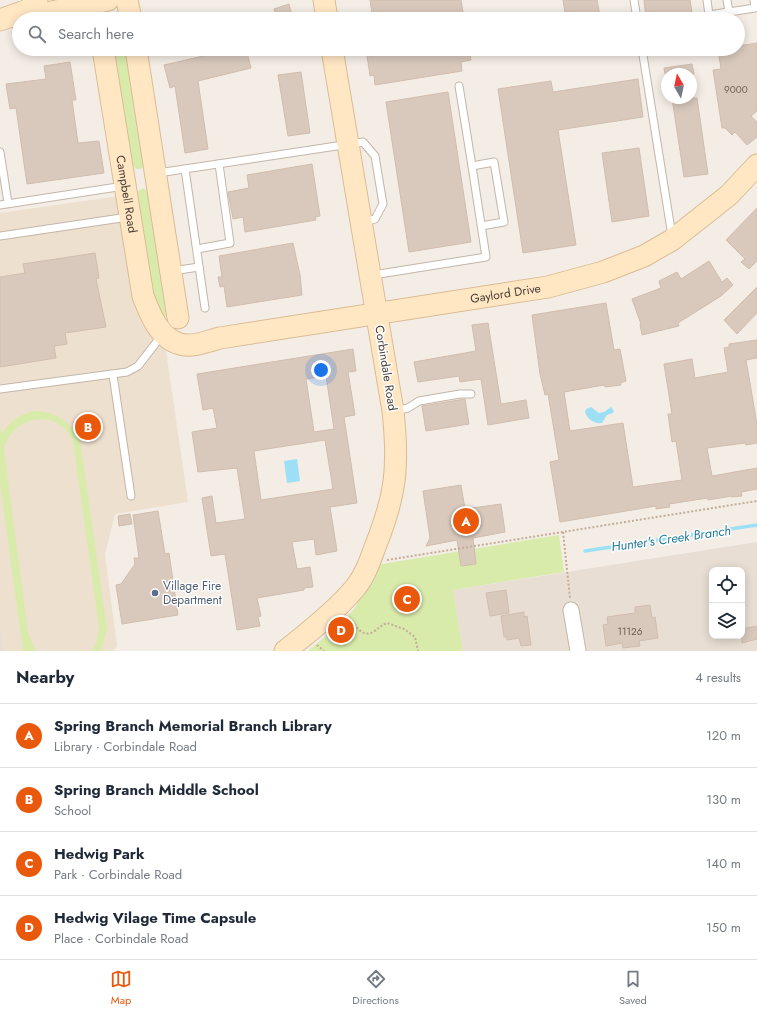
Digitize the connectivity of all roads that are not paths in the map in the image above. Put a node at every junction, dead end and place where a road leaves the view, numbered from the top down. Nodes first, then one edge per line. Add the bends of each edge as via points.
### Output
1 (37, 0) edge
2 (128, 0) edge
3 (324, 0) edge
4 (634, 0) edge
5 (706, 0) edge
6 (728, 0) edge
7 (754, 0) edge
8 (99, 6) edge
9 (23, 12) edge
10 (62, 12) edge
11 (130, 12) edge
12 (326, 12) edge
13 (636, 12) edge
14 (708, 12) edge
15 (729, 12) joint
16 (12, 17) edge
17 (12, 20) edge
18 (0, 22) edge
19 (104, 56) edge
20 (137, 56) edge
21 (333, 56) edge
22 (643, 56) edge
23 (459, 86) dead end
24 (348, 143) junction
25 (0, 152) edge
26 (219, 164) junction
27 (757, 165) edge
28 (472, 166) junction
29 (185, 169) junction
30 (156, 173) junction
31 (126, 186) junction
32 (4, 204) edge
33 (130, 217) junction
34 (481, 226) junction
35 (0, 236) edge
36 (672, 240) junction
37 (196, 248) junction
38 (199, 267) junction
39 (171, 272) junction
40 (370, 275) junction
41 (205, 308) dead end
42 (377, 314) junction
43 (178, 318) junction
44 (163, 334) junction
45 (220, 338) junction
46 (113, 375) junction
47 (0, 389) edge
48 (472, 394) dead end
49 (393, 411) junction
50 (131, 496) dead end
51 (571, 610) road end
52 (285, 651) edge
53 (578, 651) edge

1 - 9 street
2 - 11 street
3 - 12 street
4 - 13 lane
5 - 14 lane
6 - 15 lane
7 - 15 lane via 755,8
8 - 10 street
16 - 18 street
17 - 18 street
19 - 31 street, Campbell Road
20 - 30 street
21 - 24 street, Corbindale Road
22 - 36 lane
23 - 28 lane
24 - 26 lane
24 - 40 street, Corbindale Road
25 - 32 lane
26 - 29 lane
26 - 37 lane via 230,243
27 - 36 street, Gaylord Drive via 729,195
28 - 34 lane
28 - 34 lane via 494,162 504,222
29 - 30 lane
29 - 37 lane
30 - 31 street
30 - 39 street
31 - 32 lane
31 - 33 street, Campbell Road
33 - 35 lane
33 - 44 street, Campbell Road via 143,296 152,319
34 - 40 lane via 486,257
36 - 42 street, Gaylord Drive via 644,256 603,272 548,287
37 - 38 lane
38 - 39 lane
38 - 41 lane
39 - 43 street
40 - 42 street, Corbindale Road
42 - 45 street, Gaylord Drive
42 - 49 street, Corbindale Road
43 - 44 street
43 - 45 street, Gaylord Drive via 197,334
44 - 45 street, Gaylord Drive via 180,344 194,345
44 - 46 lane via 138,366
46 - 47 lane
46 - 50 lane
48 - 49 lane via 420,401 408,408
49 - 52 street, Corbindale Road via 397,451 394,488 386,520 369,563 356,587
51 - 53 street

